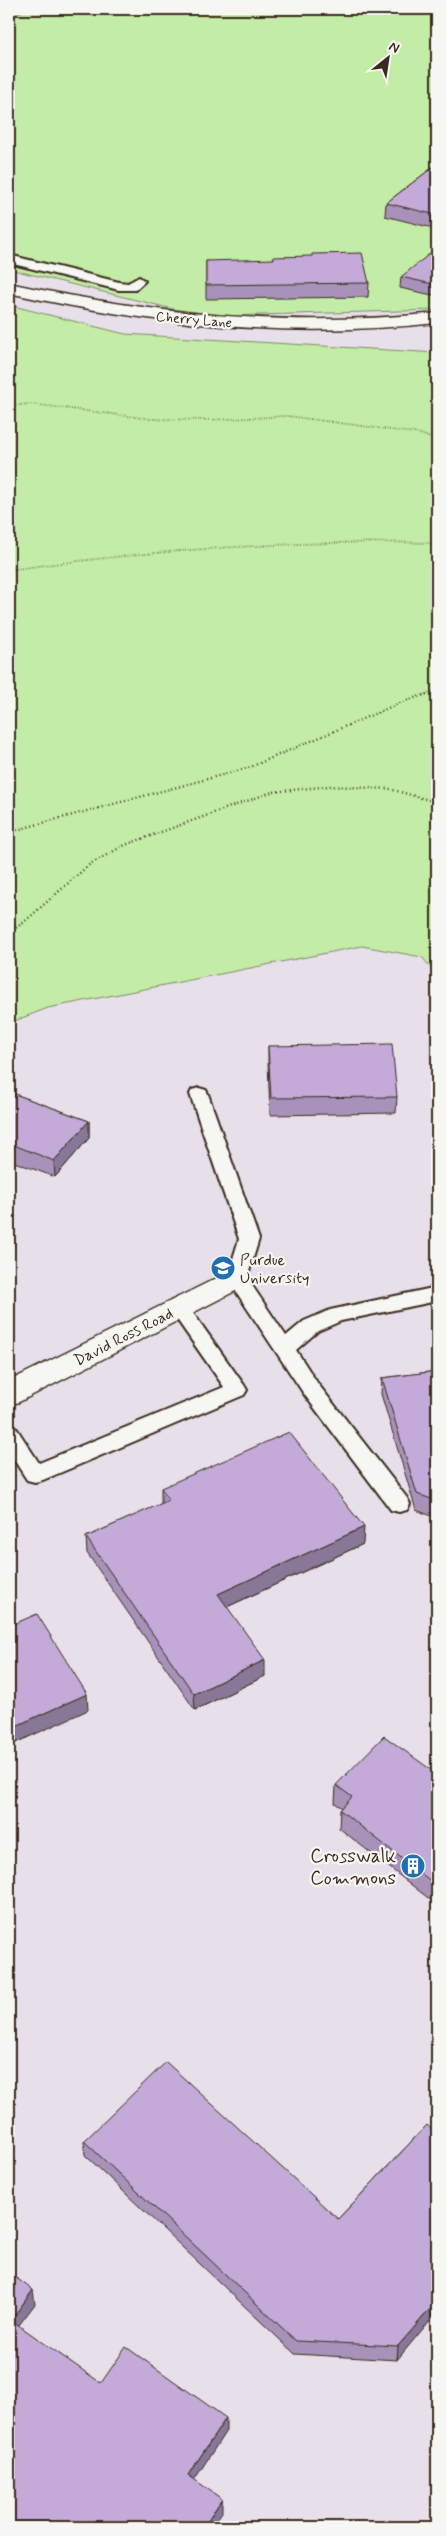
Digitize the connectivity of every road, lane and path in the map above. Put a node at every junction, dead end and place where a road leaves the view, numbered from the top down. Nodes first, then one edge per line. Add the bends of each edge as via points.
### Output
1 (9, 260) edge
2 (139, 281) dead end
3 (9, 288) edge
4 (437, 318) edge
5 (382, 323) junction
6 (437, 326) edge
7 (9, 406) edge
8 (437, 441) edge
9 (437, 543) edge
10 (9, 570) edge
11 (437, 691) edge
12 (437, 805) edge
13 (9, 832) edge
14 (9, 932) edge
15 (199, 1094) dead end
16 (237, 1278) junction
17 (437, 1294) edge
18 (179, 1308) junction
19 (284, 1349) junction
20 (9, 1394) edge
21 (9, 1435) edge
22 (399, 1504) dead end

1 - 2 lane via 131,288
3 - 5 street, Cherry Lane via 126,312 206,322 288,325
4 - 5 street, Cherry Lane
5 - 6 street, Cherry Lane
7 - 8 path via 31,404 151,419 288,416 421,434
9 - 10 path via 244,545
11 - 13 path via 402,702 248,768
12 - 14 path via 390,789 330,786 272,792 125,845 90,864 23,924
15 - 16 lane via 249,1239
16 - 18 street, David Ross Road
16 - 19 lane
17 - 19 lane via 337,1315 311,1326
18 - 20 street, David Ross Road
18 - 21 lane via 237,1390 35,1474
19 - 22 lane

